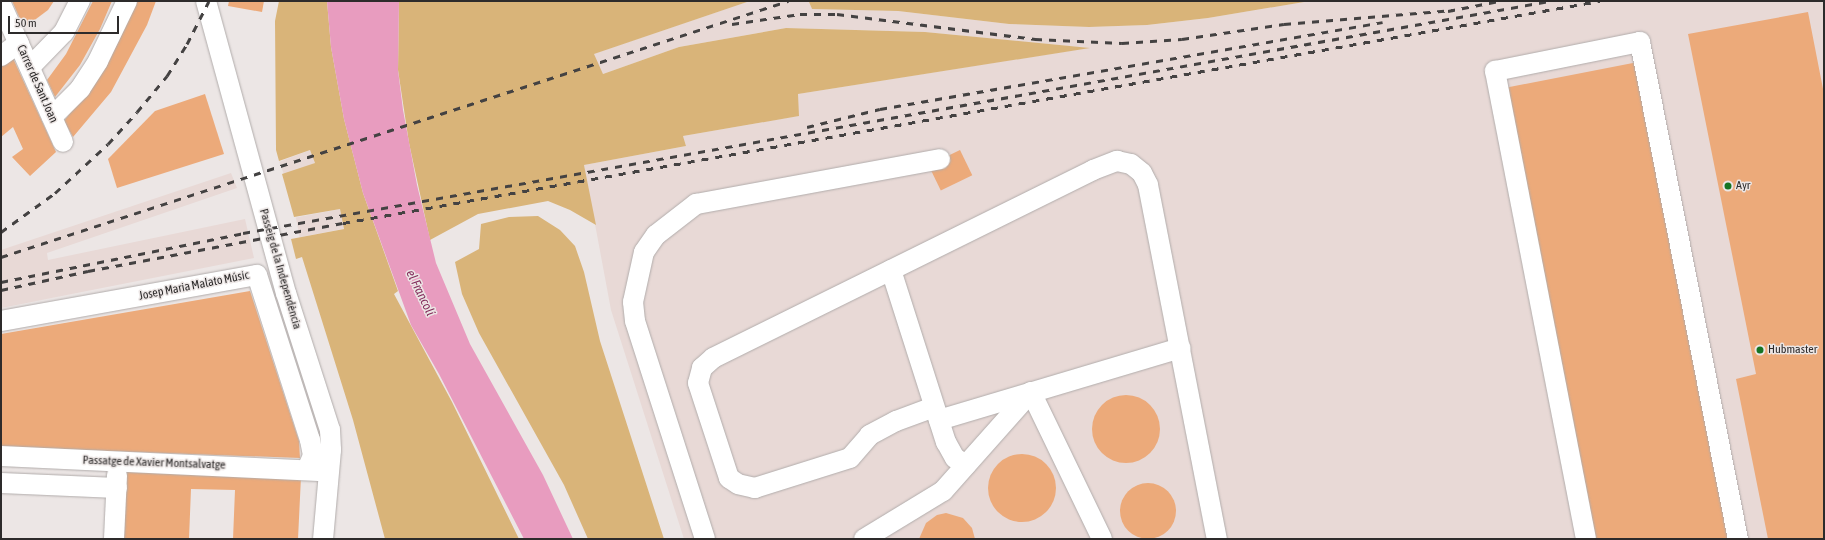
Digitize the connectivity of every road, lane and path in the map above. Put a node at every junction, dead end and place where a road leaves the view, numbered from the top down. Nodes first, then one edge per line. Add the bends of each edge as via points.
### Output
1 (80, 1) edge
2 (127, 1) edge
3 (206, 1) edge
4 (1, 4) edge
5 (19, 43) junction
6 (1, 56) edge
7 (30, 67) junction
8 (52, 117) junction
9 (63, 142) dead end
10 (940, 159) dead end
11 (891, 270) junction
12 (1, 321) edge
13 (1180, 348) junction
14 (1031, 392) junction
15 (937, 413) junction
16 (1, 456) edge
17 (118, 461) junction
18 (1, 464) edge
19 (966, 465) junction
20 (307, 469) junction
21 (329, 471) junction
22 (1, 483) edge
23 (117, 488) junction
24 (114, 539) edge
25 (323, 539) edge
26 (706, 539) edge
27 (864, 539) edge
28 (1102, 539) edge
29 (1217, 539) edge
30 (1586, 539) edge
31 (1738, 539) edge

1 - 7 street via 64,32
2 - 8 street via 98,61 80,89
3 - 21 street, Passeig de la Independència via 286,293 330,430
4 - 5 street, Carrer de Sant Joan
5 - 6 street
5 - 7 street, Carrer de Sant Joan
7 - 8 street, Carrer de Sant Joan
8 - 9 street, Carrer de Sant Joan
10 - 26 street via 696,204 656,235 644,252 633,302 635,321
11 - 13 street via 1093,170 1117,161 1130,164 1142,173 1148,185
11 - 15 street
11 - 15 street via 713,358 702,368 698,382 701,396 729,478 738,484 755,488 850,458 870,435 896,421
12 - 20 street, Josep Maria Malato Músic via 257,274 310,440 313,456
13 - 14 street
13 - 29 street
14 - 15 street
14 - 19 street
14 - 28 street
15 - 19 street via 946,442 955,458
16 - 17 street, Passatge de Xavier Montsalvatge
16 - 18 street
17 - 20 street, Passatge de Xavier Montsalvatge
17 - 23 street
19 - 27 street via 943,491
20 - 21 street, Passatge de Xavier Montsalvatge
21 - 25 street, Passeig de la Independència
22 - 23 street
23 - 24 street
30 - 31 street via 1495,71 1640,42

